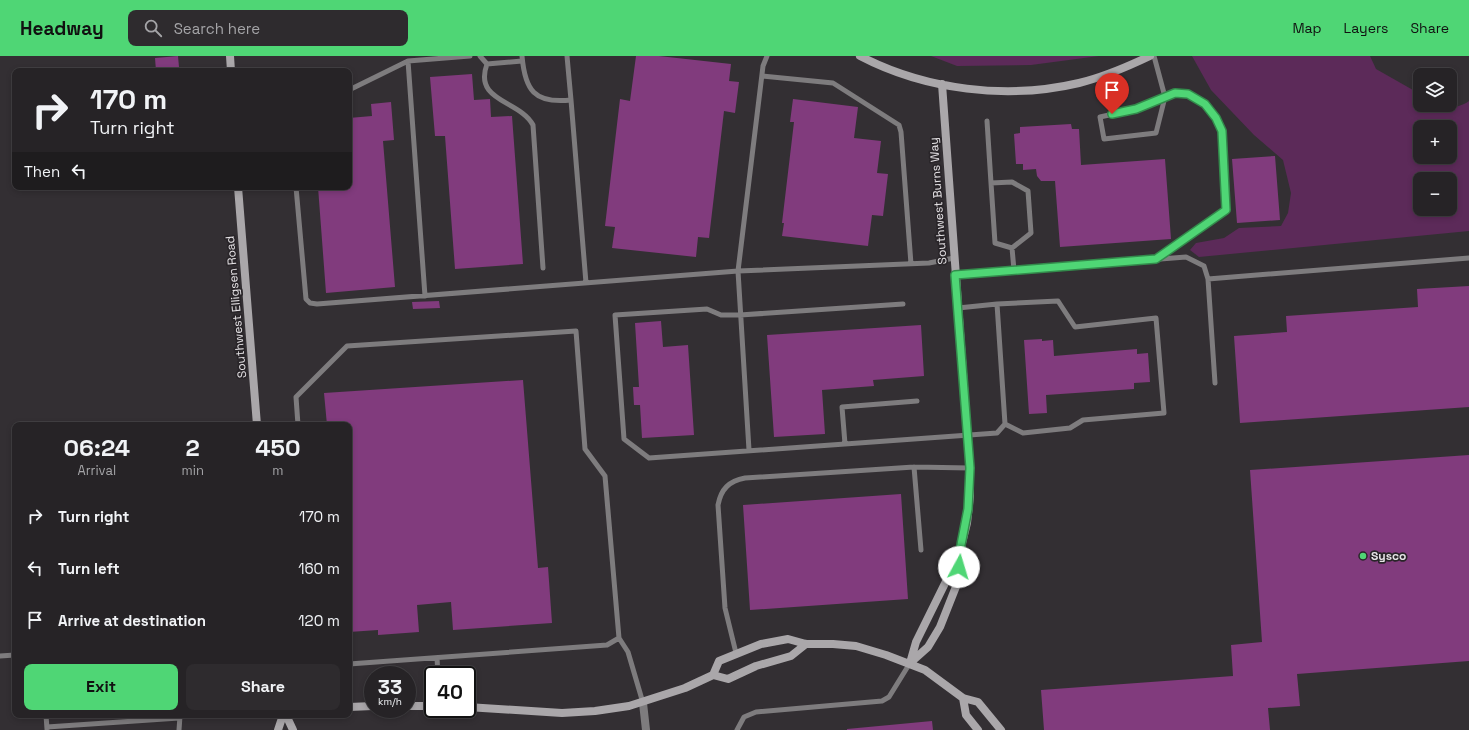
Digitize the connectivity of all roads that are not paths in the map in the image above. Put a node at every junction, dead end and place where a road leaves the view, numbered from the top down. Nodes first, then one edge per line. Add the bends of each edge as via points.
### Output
1 (230, 56) edge
2 (470, 56) edge
3 (480, 56) edge
4 (567, 56) edge
5 (760, 56) edge
6 (860, 56) edge
7 (1150, 56) edge
8 (1154, 56) edge
9 (767, 57) edge
10 (522, 59) edge
11 (408, 61) junction
12 (487, 64) junction
13 (231, 68) edge
14 (762, 76) junction
15 (942, 84) junction
16 (352, 89) edge
17 (1165, 97) junction
18 (571, 100) junction
19 (987, 122) dead end
20 (991, 184) junction
21 (238, 190) edge
22 (296, 190) edge
23 (1012, 248) junction
24 (954, 258) junction
25 (1469, 258) edge
26 (1156, 259) junction
27 (911, 264) junction
28 (543, 268) dead end
29 (1014, 270) junction
30 (738, 271) junction
31 (955, 275) junction
32 (1208, 279) junction
33 (586, 283) junction
34 (425, 296) junction
35 (903, 304) dead end
36 (996, 304) junction
37 (958, 308) junction
38 (740, 315) junction
39 (1215, 383) dead end
40 (917, 401) dead end
41 (257, 422) edge
42 (298, 422) edge
43 (1005, 424) junction
44 (968, 436) junction
45 (845, 444) junction
46 (749, 450) junction
47 (914, 467) junction
48 (970, 468) junction
49 (921, 550) dead end
50 (959, 555) junction
51 (619, 638) junction
52 (806, 644) junction
53 (736, 653) junction
54 (12, 655) edge
55 (0, 656) edge
56 (437, 658) junction
57 (910, 663) junction
58 (352, 664) edge
59 (437, 666) edge
60 (713, 675) junction
61 (963, 698) junction
62 (643, 703) junction
63 (364, 706) edge
64 (352, 707) edge
65 (476, 708) edge
66 (46, 718) edge
67 (158, 718) edge
68 (180, 718) edge
69 (284, 718) edge
70 (287, 718) edge
71 (47, 728) edge
72 (180, 730) edge
73 (278, 730) edge
74 (293, 730) edge
75 (646, 730) edge
76 (737, 730) edge
77 (978, 730) edge
78 (1001, 730) edge

1 - 13 street
2 - 11 lane
3 - 12 lane
4 - 18 lane
5 - 9 lane
6 - 15 street via 890,71
7 - 15 street via 1102,76 1062,86 1011,90
8 - 17 lane
9 - 14 lane
10 - 12 lane
10 - 18 lane via 524,76 528,86 536,94 557,102
11 - 16 lane
11 - 34 lane
12 - 28 lane via 483,75 484,84 490,93 530,118 533,125
14 - 27 lane via 833,83 898,125 901,132
14 - 30 lane
15 - 24 street, Southwest Burns Way
17 - 17 lane via 1136,109 1100,117 1104,139 1156,133
17 - 26 lane via 1175,93 1188,94 1205,104 1216,118 1222,131 1226,210
18 - 33 lane
19 - 20 lane
20 - 23 lane via 995,243
20 - 23 lane via 1012,182 1028,191 1031,233
21 - 41 street, Southwest Elligsen Road
22 - 34 lane via 306,299 310,303
23 - 29 lane
24 - 27 lane
24 - 31 street, Southwest Burns Way
25 - 32 lane
26 - 29 lane
26 - 32 lane via 1186,257 1204,266
27 - 30 lane
29 - 31 lane
30 - 33 lane
30 - 38 lane
31 - 37 street, Southwest Burns Way
32 - 39 lane
33 - 34 lane
35 - 38 lane
36 - 37 lane
36 - 43 lane
36 - 43 lane via 1058,301 1075,327 1156,318 1164,413 1083,420 1070,428 1022,433
37 - 44 street, Southwest Burns Way
38 - 46 lane
38 - 46 lane via 721,315 707,309 615,315 624,439 649,458
40 - 45 lane via 842,407
42 - 51 lane via 296,397 348,346 576,331 586,449 605,476
43 - 44 lane via 997,433
44 - 45 lane
44 - 48 street, Southwest Burns Way
45 - 46 lane
47 - 48 lane
47 - 49 lane
47 - 53 lane via 745,478 736,480 724,490 718,505 725,608
48 - 50 street, Southwest Burns Way via 967,523
50 - 57 street, Southwest Burns Way via 916,642
50 - 57 street, Southwest Burns Way via 959,579 940,627 928,647
51 - 56 lane via 607,645
51 - 62 lane via 628,652
52 - 53 street via 788,638
52 - 57 street via 856,646
52 - 60 street via 791,656 756,666 728,679
53 - 60 street via 720,661
54 - 55 lane
56 - 58 lane
56 - 59 lane
57 - 61 street via 937,678
57 - 76 lane via 889,696 882,701 756,712 744,717
60 - 62 street
61 - 77 street via 966,715
61 - 78 street via 978,702
62 - 65 street via 595,711 562,713
62 - 75 street
63 - 64 street
66 - 71 lane
67 - 71 lane
68 - 72 lane
69 - 73 street
70 - 74 street

